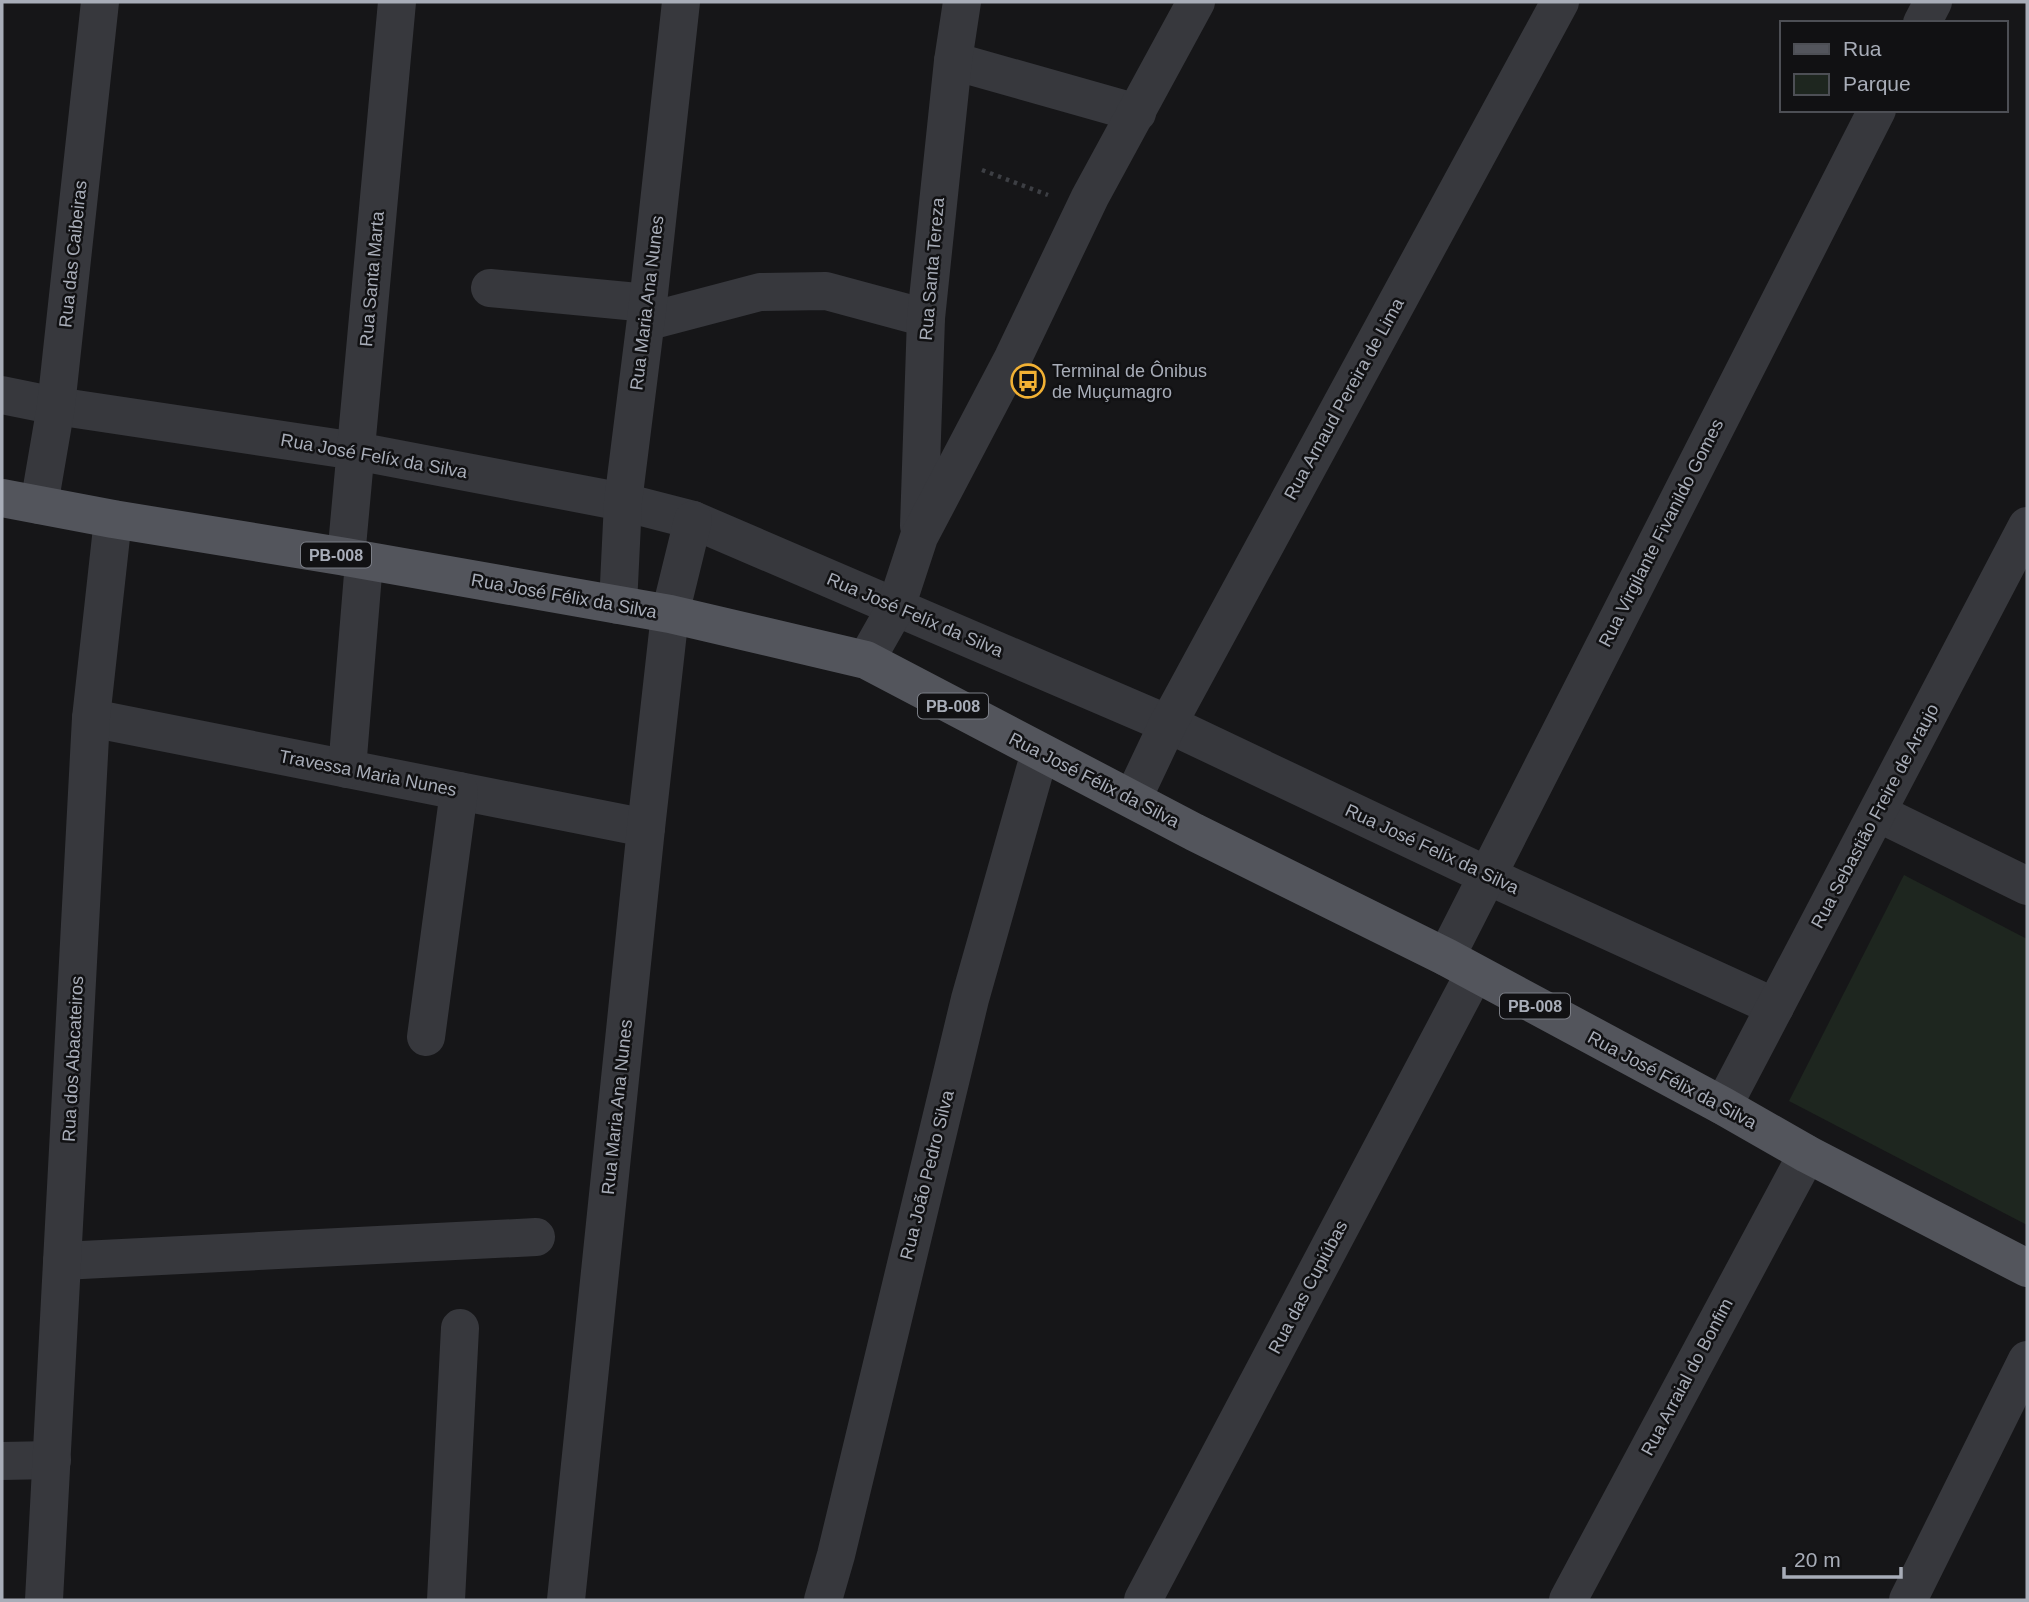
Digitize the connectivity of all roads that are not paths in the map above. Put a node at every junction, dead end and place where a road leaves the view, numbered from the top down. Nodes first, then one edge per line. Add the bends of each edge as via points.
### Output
1 (100, 2) edge
2 (397, 2) edge
3 (681, 2) edge
4 (962, 2) edge
5 (1196, 2) edge
6 (1560, 2) edge
7 (1933, 2) edge
8 (1923, 21) edge
9 (953, 61) junction
10 (1876, 112) edge
11 (1136, 113) junction
12 (490, 288) dead end
13 (647, 312) junction
14 (926, 318) junction
15 (2, 395) edge
16 (56, 406) junction
17 (356, 451) junction
18 (2, 498) edge
19 (623, 502) junction
20 (39, 505) junction
21 (113, 520) junction
22 (693, 520) junction
23 (2027, 526) edge
24 (919, 537) junction
25 (355, 559) junction
26 (618, 605) junction
27 (896, 607) junction
28 (670, 614) junction
29 (866, 660) junction
30 (91, 718) junction
31 (1168, 724) junction
32 (1040, 752) junction
33 (347, 769) junction
34 (459, 791) junction
35 (1133, 798) junction
36 (1878, 813) junction
37 (646, 828) junction
38 (1486, 875) junction
39 (2027, 886) edge
40 (1460, 965) junction
41 (1775, 1007) junction
42 (426, 1037) dead end
43 (1723, 1106) junction
44 (1807, 1154) junction
45 (536, 1237) dead end
46 (62, 1261) junction
47 (2027, 1268) edge
48 (460, 1328) dead end
49 (2027, 1360) edge
50 (52, 1460) junction
51 (2, 1461) edge
52 (44, 1600) edge
53 (446, 1600) edge
54 (566, 1600) edge
55 (823, 1600) edge
56 (1143, 1600) edge
57 (1568, 1600) edge
58 (1908, 1600) edge

1 - 16 street, Rua das Caibeiras
2 - 17 street, Rua Santa Marta
3 - 13 street, Rua Maria Ana Nunes
4 - 9 street, Rua Santa Tereza
5 - 11 street
6 - 31 street, Rua Arnaud Pereira de Lima
7 - 8 street
9 - 11 street
9 - 14 street, Rua Santa Tereza
10 - 38 street, Rua Virgilante Fivanildo Gomes
11 - 24 street
12 - 13 street
13 - 14 street via 760,292 826,291
13 - 19 street, Rua Maria Ana Nunes
14 - 24 street, Rua Santa Tereza
15 - 16 street, Rua José Felíx da Silva
16 - 17 street, Rua José Felíx da Silva
16 - 20 street, Rua das Caibeiras
17 - 19 street, Rua José Felíx da Silva
17 - 25 street, Rua Santa Marta
18 - 20 main road, Rua José Félix da Silva / PB-008
19 - 22 street, Rua José Felíx da Silva
19 - 26 street, Rua Maria Ana Nunes
20 - 21 main road, Rua José Félix da Silva / PB-008
21 - 25 main road, Rua José Félix da Silva / PB-008
21 - 30 street, Rua dos Abacateiros
22 - 27 street, Rua José Felíx da Silva
22 - 28 street, Rua Maria Ana Nunes
23 - 36 street, Rua Sebastião Freire de Araujo
24 - 27 street
25 - 26 main road, Rua José Félix da Silva / PB-008
25 - 33 street, Rua Santa Marta
26 - 28 main road, Rua José Félix da Silva / PB-008
27 - 29 street
27 - 31 street, Rua José Felíx da Silva
28 - 29 main road, Rua José Félix da Silva / PB-008
28 - 37 street, Rua Maria Ana Nunes
29 - 32 main road, Rua José Félix da Silva / PB-008
30 - 33 street, Travessa Maria Nunes
30 - 46 street, Rua dos Abacateiros
31 - 35 street, Rua Arnaud Pereira de Lima
31 - 38 street, Rua José Felíx da Silva
32 - 35 main road, Rua José Félix da Silva / PB-008
32 - 55 street, Rua João Pedro Silva via 970,999
33 - 34 street, Travessa Maria Nunes
34 - 37 street, Travessa Maria Nunes
34 - 42 street
35 - 40 main road, Rua José Félix da Silva / PB-008
36 - 39 street
36 - 41 street, Rua Sebastião Freire de Araujo
37 - 54 street, Rua Maria Ana Nunes
38 - 40 street, Rua Virgilante Fivanildo Gomes
38 - 41 street, Rua José Felíx da Silva
40 - 43 main road, Rua José Félix da Silva / PB-008
40 - 56 street, Rua das Cupiúbas
41 - 43 street, Rua Sebastião Freire de Araujo
43 - 44 main road, Rua José Félix da Silva / PB-008
44 - 47 main road, Rua José Félix da Silva / PB-008
44 - 57 street, Rua Arraial do Bonfim
45 - 46 street
46 - 50 street, Rua dos Abacateiros
48 - 53 street
49 - 58 street
50 - 51 street
50 - 52 street, Rua dos Abacateiros

